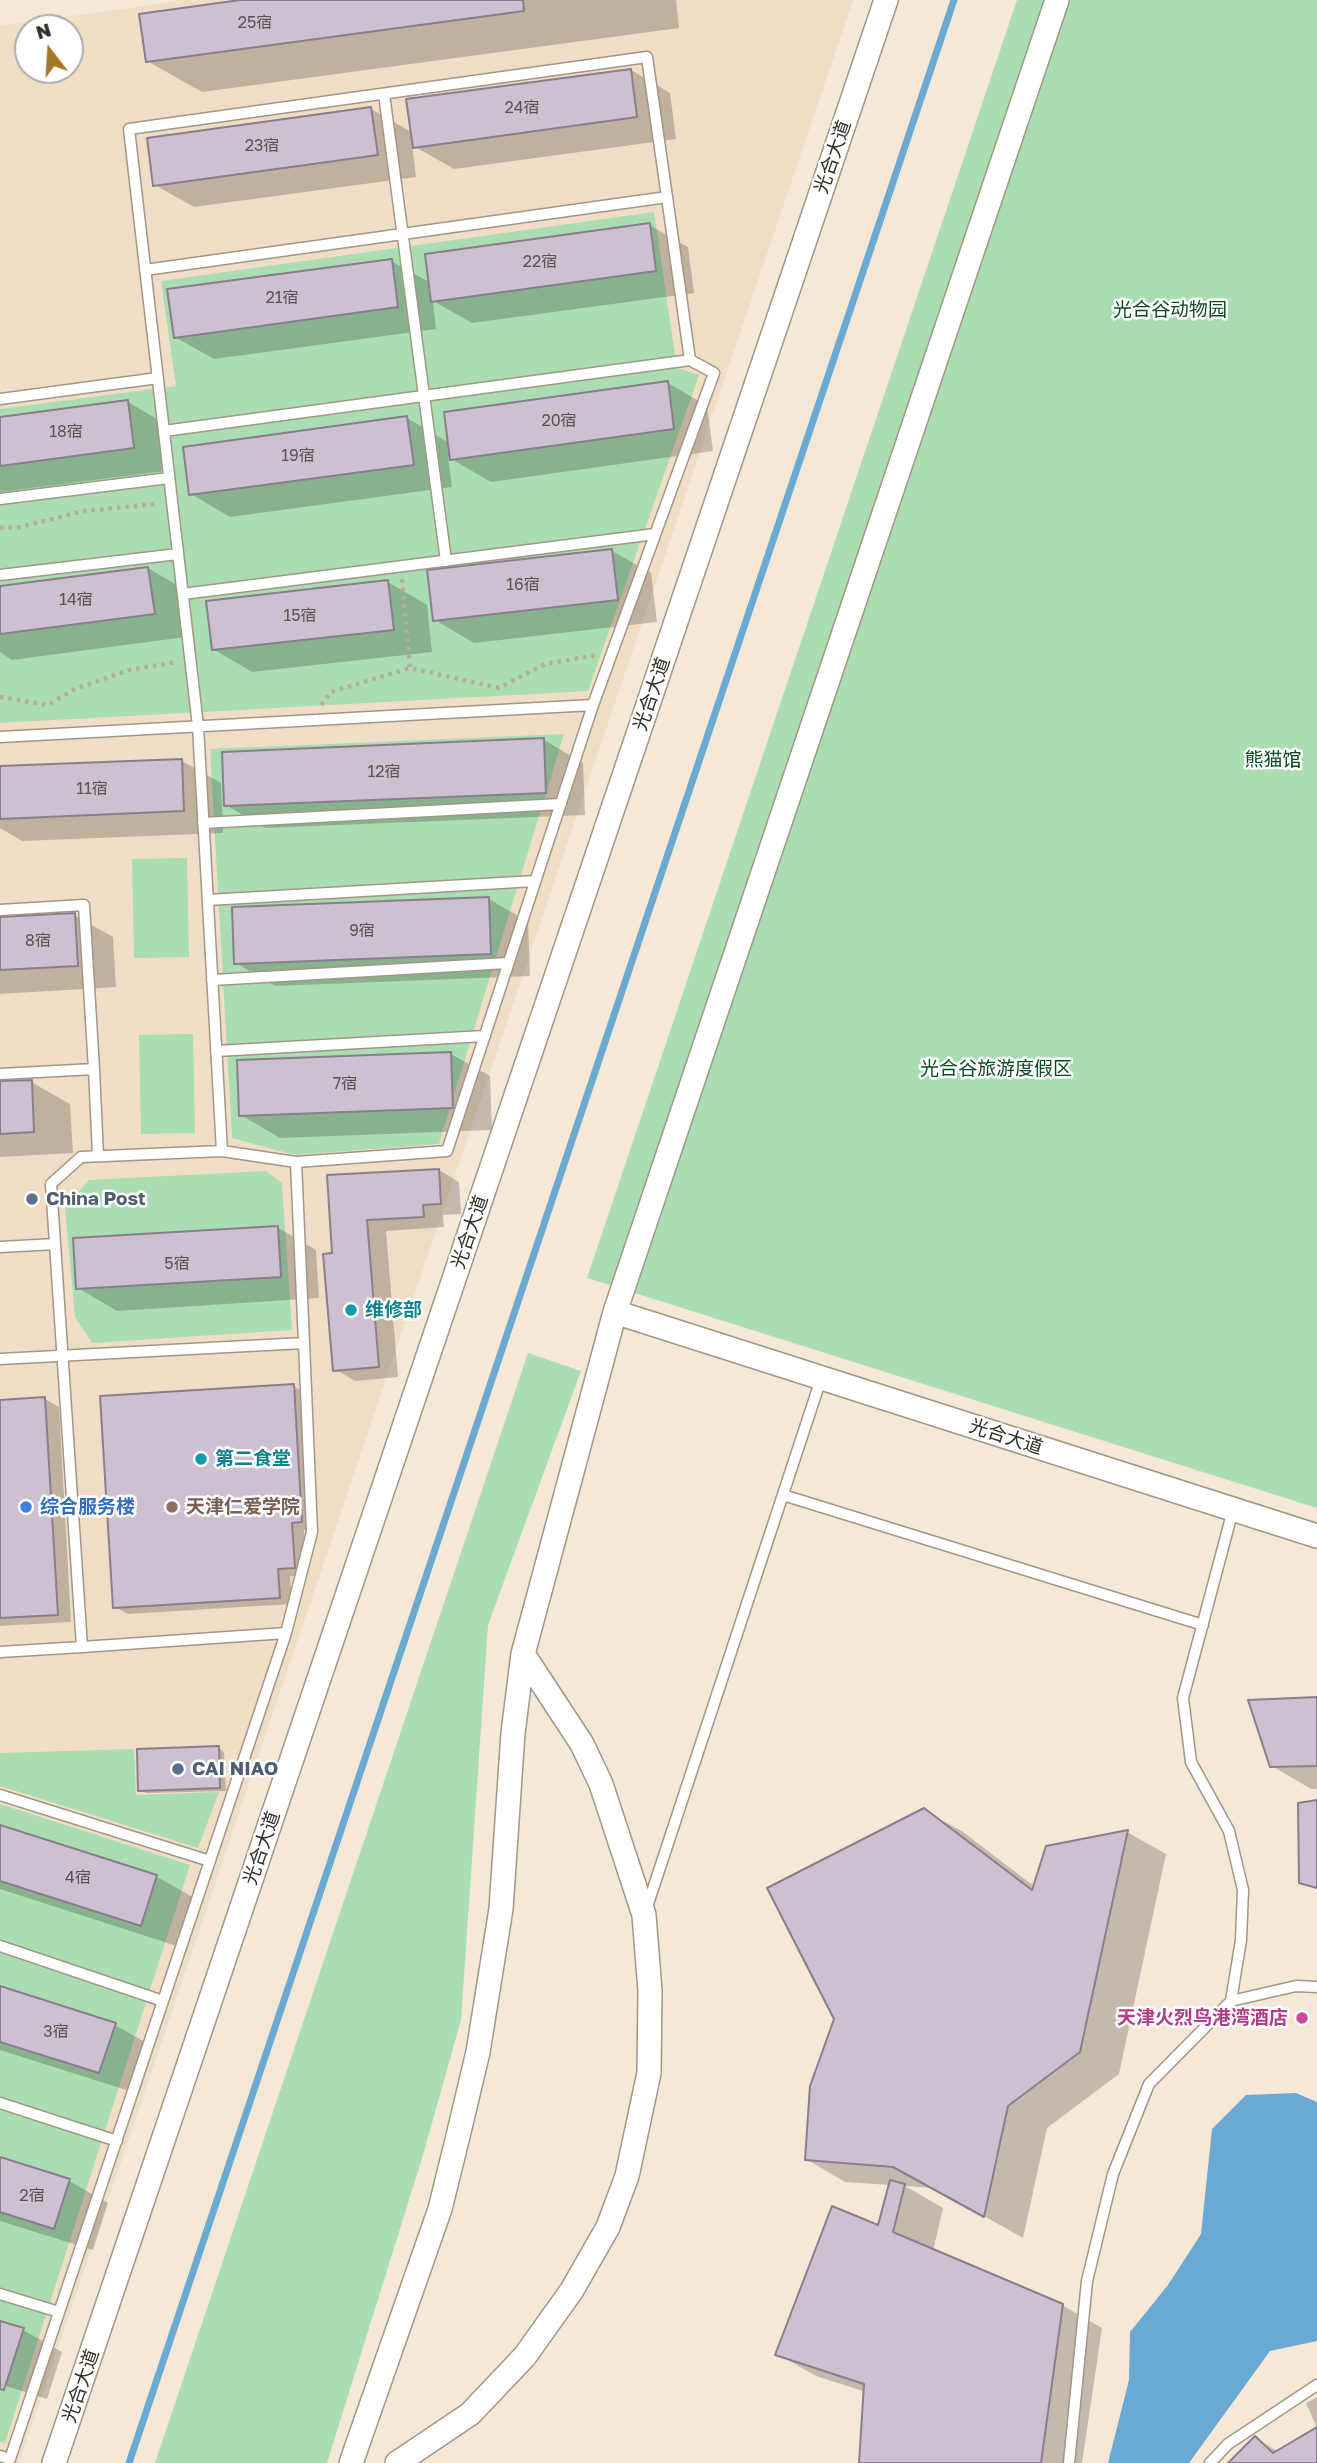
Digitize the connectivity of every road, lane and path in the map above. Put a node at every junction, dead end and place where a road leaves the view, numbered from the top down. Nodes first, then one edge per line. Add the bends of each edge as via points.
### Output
1 (886, 0) edge
2 (1057, 0) edge
3 (384, 94) junction
4 (667, 197) junction
5 (400, 234) junction
6 (145, 270) junction
7 (690, 360) junction
8 (158, 378) junction
9 (423, 396) junction
10 (0, 399) edge
11 (164, 431) junction
12 (169, 478) junction
13 (0, 499) edge
14 (172, 503) junction
15 (0, 528) edge
16 (655, 534) junction
17 (178, 554) junction
18 (446, 561) junction
19 (401, 568) junction
20 (0, 575) edge
21 (183, 594) junction
22 (612, 652) junction
23 (190, 659) junction
24 (410, 668) junction
25 (0, 697) edge
26 (593, 705) junction
27 (310, 720) junction
28 (198, 726) junction
29 (0, 737) edge
30 (561, 804) junction
31 (203, 823) junction
32 (535, 881) junction
33 (208, 900) junction
34 (0, 910) edge
35 (509, 963) junction
36 (212, 981) junction
37 (485, 1036) junction
38 (216, 1051) junction
39 (94, 1069) junction
40 (0, 1073) edge
41 (222, 1151) junction
42 (98, 1156) junction
43 (296, 1162) junction
44 (55, 1244) junction
45 (0, 1247) edge
46 (615, 1312) junction
47 (304, 1343) junction
48 (63, 1356) junction
49 (0, 1359) edge
50 (821, 1379) junction
51 (783, 1495) junction
52 (1233, 1510) junction
53 (1317, 1536) edge
54 (1203, 1625) junction
55 (286, 1633) junction
56 (82, 1647) junction
57 (0, 1652) edge
58 (523, 1654) junction
59 (0, 1795) edge
60 (210, 1861) junction
61 (644, 1915) junction
62 (0, 1946) edge
63 (1317, 1987) edge
64 (163, 2001) junction
65 (1231, 2001) junction
66 (0, 2103) edge
67 (117, 2141) junction
68 (0, 2294) edge
69 (59, 2312) junction
70 (1317, 2385) edge
71 (0, 2456) edge
72 (54, 2463) edge
73 (351, 2463) edge
74 (397, 2463) edge
75 (1069, 2463) edge
76 (1210, 2463) edge

1 - 72 street, 光合大道
2 - 46 street
3 - 4 lane via 647,57
3 - 5 lane
3 - 6 lane via 129,129
4 - 5 lane
4 - 7 lane
5 - 6 lane
5 - 9 lane
6 - 8 lane
7 - 9 lane
7 - 16 lane via 714,373
8 - 10 lane
8 - 11 lane
9 - 11 lane
9 - 18 lane
11 - 12 lane
12 - 13 lane
12 - 14 lane
14 - 15 path via 84,511
14 - 17 lane
16 - 18 lane
16 - 22 lane
17 - 20 lane
17 - 21 lane
18 - 19 lane
19 - 21 lane
19 - 24 path
21 - 23 lane
22 - 24 path via 545,664 499,688
22 - 26 lane
23 - 25 path via 129,670 75,689 48,705
23 - 28 lane
24 - 27 path via 331,692
26 - 27 lane
26 - 30 lane
27 - 28 lane
28 - 29 lane
28 - 31 lane
30 - 31 lane
30 - 32 lane
31 - 33 lane
32 - 33 lane
32 - 35 lane
33 - 36 lane
34 - 39 lane via 85,905
35 - 36 lane
35 - 37 lane
36 - 38 lane
37 - 38 lane
37 - 43 lane via 447,1151
38 - 41 lane
39 - 40 lane
39 - 42 lane
41 - 42 lane
41 - 43 lane
42 - 44 lane via 81,1157 51,1184
43 - 47 lane
44 - 45 lane
44 - 48 lane
46 - 50 street, 光合大道
46 - 58 street
47 - 48 lane
47 - 55 lane via 312,1532
48 - 49 lane
48 - 56 lane
50 - 51 lane
50 - 52 street, 光合大道
51 - 54 lane
51 - 61 lane
52 - 53 street, 光合大道
52 - 54 lane
54 - 65 lane via 1183,1698 1191,1762 1229,1831 1243,1889
55 - 56 lane
55 - 60 lane
56 - 57 lane
58 - 61 street via 582,1744 601,1784
58 - 73 street via 501,1909 478,2052 440,2209
59 - 60 lane
60 - 64 lane
61 - 74 street via 650,1991 649,2074 627,2176 608,2227 572,2290 525,2356 470,2414
62 - 64 lane
63 - 65 lane via 1296,1986
64 - 67 lane
65 - 75 lane via 1149,2084 1113,2174 1087,2281
66 - 67 lane
67 - 69 lane
68 - 69 lane
69 - 71 lane via 10,2459
70 - 76 lane via 1228,2444

